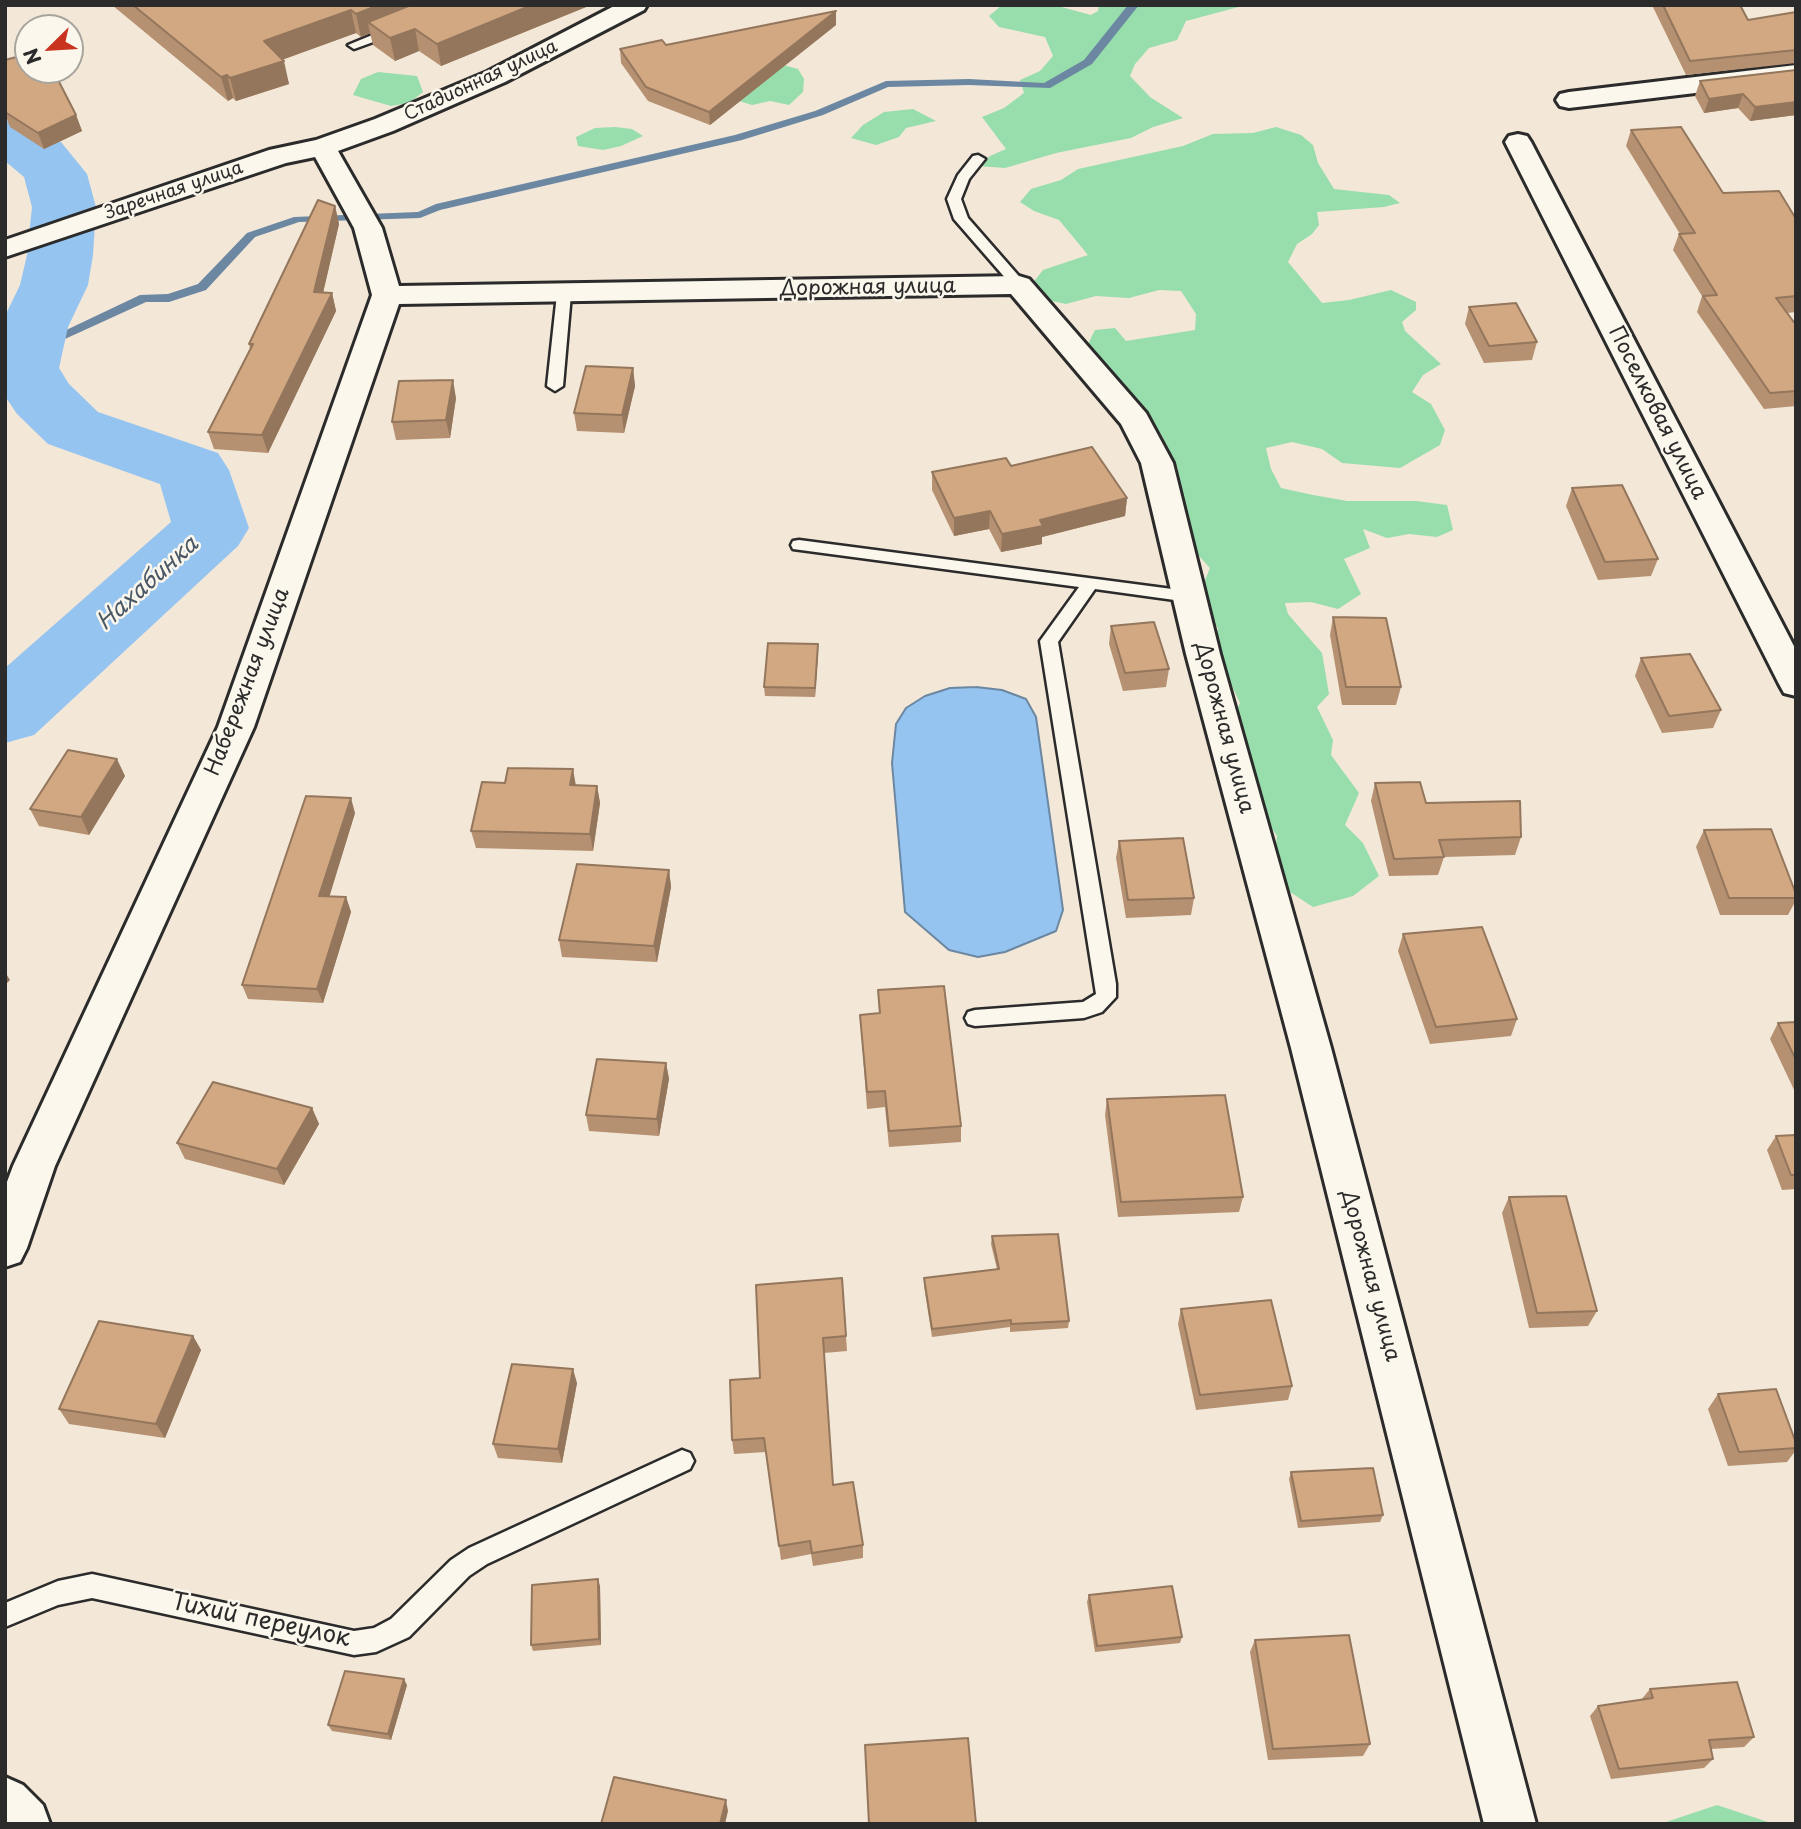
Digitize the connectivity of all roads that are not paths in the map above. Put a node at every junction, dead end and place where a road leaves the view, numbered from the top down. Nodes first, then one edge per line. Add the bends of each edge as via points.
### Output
1 (635, 5) edge
2 (413, 23) edge
3 (354, 45) edge
4 (1796, 73) edge
5 (1569, 100) dead end
6 (1518, 142) dead end
7 (323, 147) junction
8 (978, 159) dead end
9 (16, 245) edge
10 (1019, 285) junction
11 (564, 294) junction
12 (387, 295) junction
13 (555, 386) dead end
14 (799, 545) dead end
15 (1091, 583) junction
16 (1189, 596) junction
17 (1796, 684) edge
18 (975, 1018) dead end
19 (5, 1248) edge
20 (682, 1461) dead end
21 (5, 1615) edge
22 (5, 1803) edge
23 (24, 1824) edge
24 (1510, 1824) edge

1 - 7 street, Стадионная улица via 496,77
2 - 3 lane
4 - 5 street
6 - 17 street, Поселковая улица
7 - 9 street, Заречная улица via 279,156
7 - 12 street via 368,229
8 - 10 lane via 954,199 961,219
10 - 11 street, Дорожная улица
10 - 16 street, Дорожная улица via 1135,420 1157,463
11 - 12 street, Дорожная улица
11 - 13 lane
12 - 19 street, Набережная улица via 236,727 34,1166
14 - 15 lane
15 - 16 lane
15 - 18 lane via 1049,641 1106,997 1084,1010
16 - 24 street, Дорожная улица via 1318,1074
20 - 21 lane, Тихий переулок via 478,1556 400,1628 376,1640 354,1643 92,1586 58,1593
22 - 23 street

